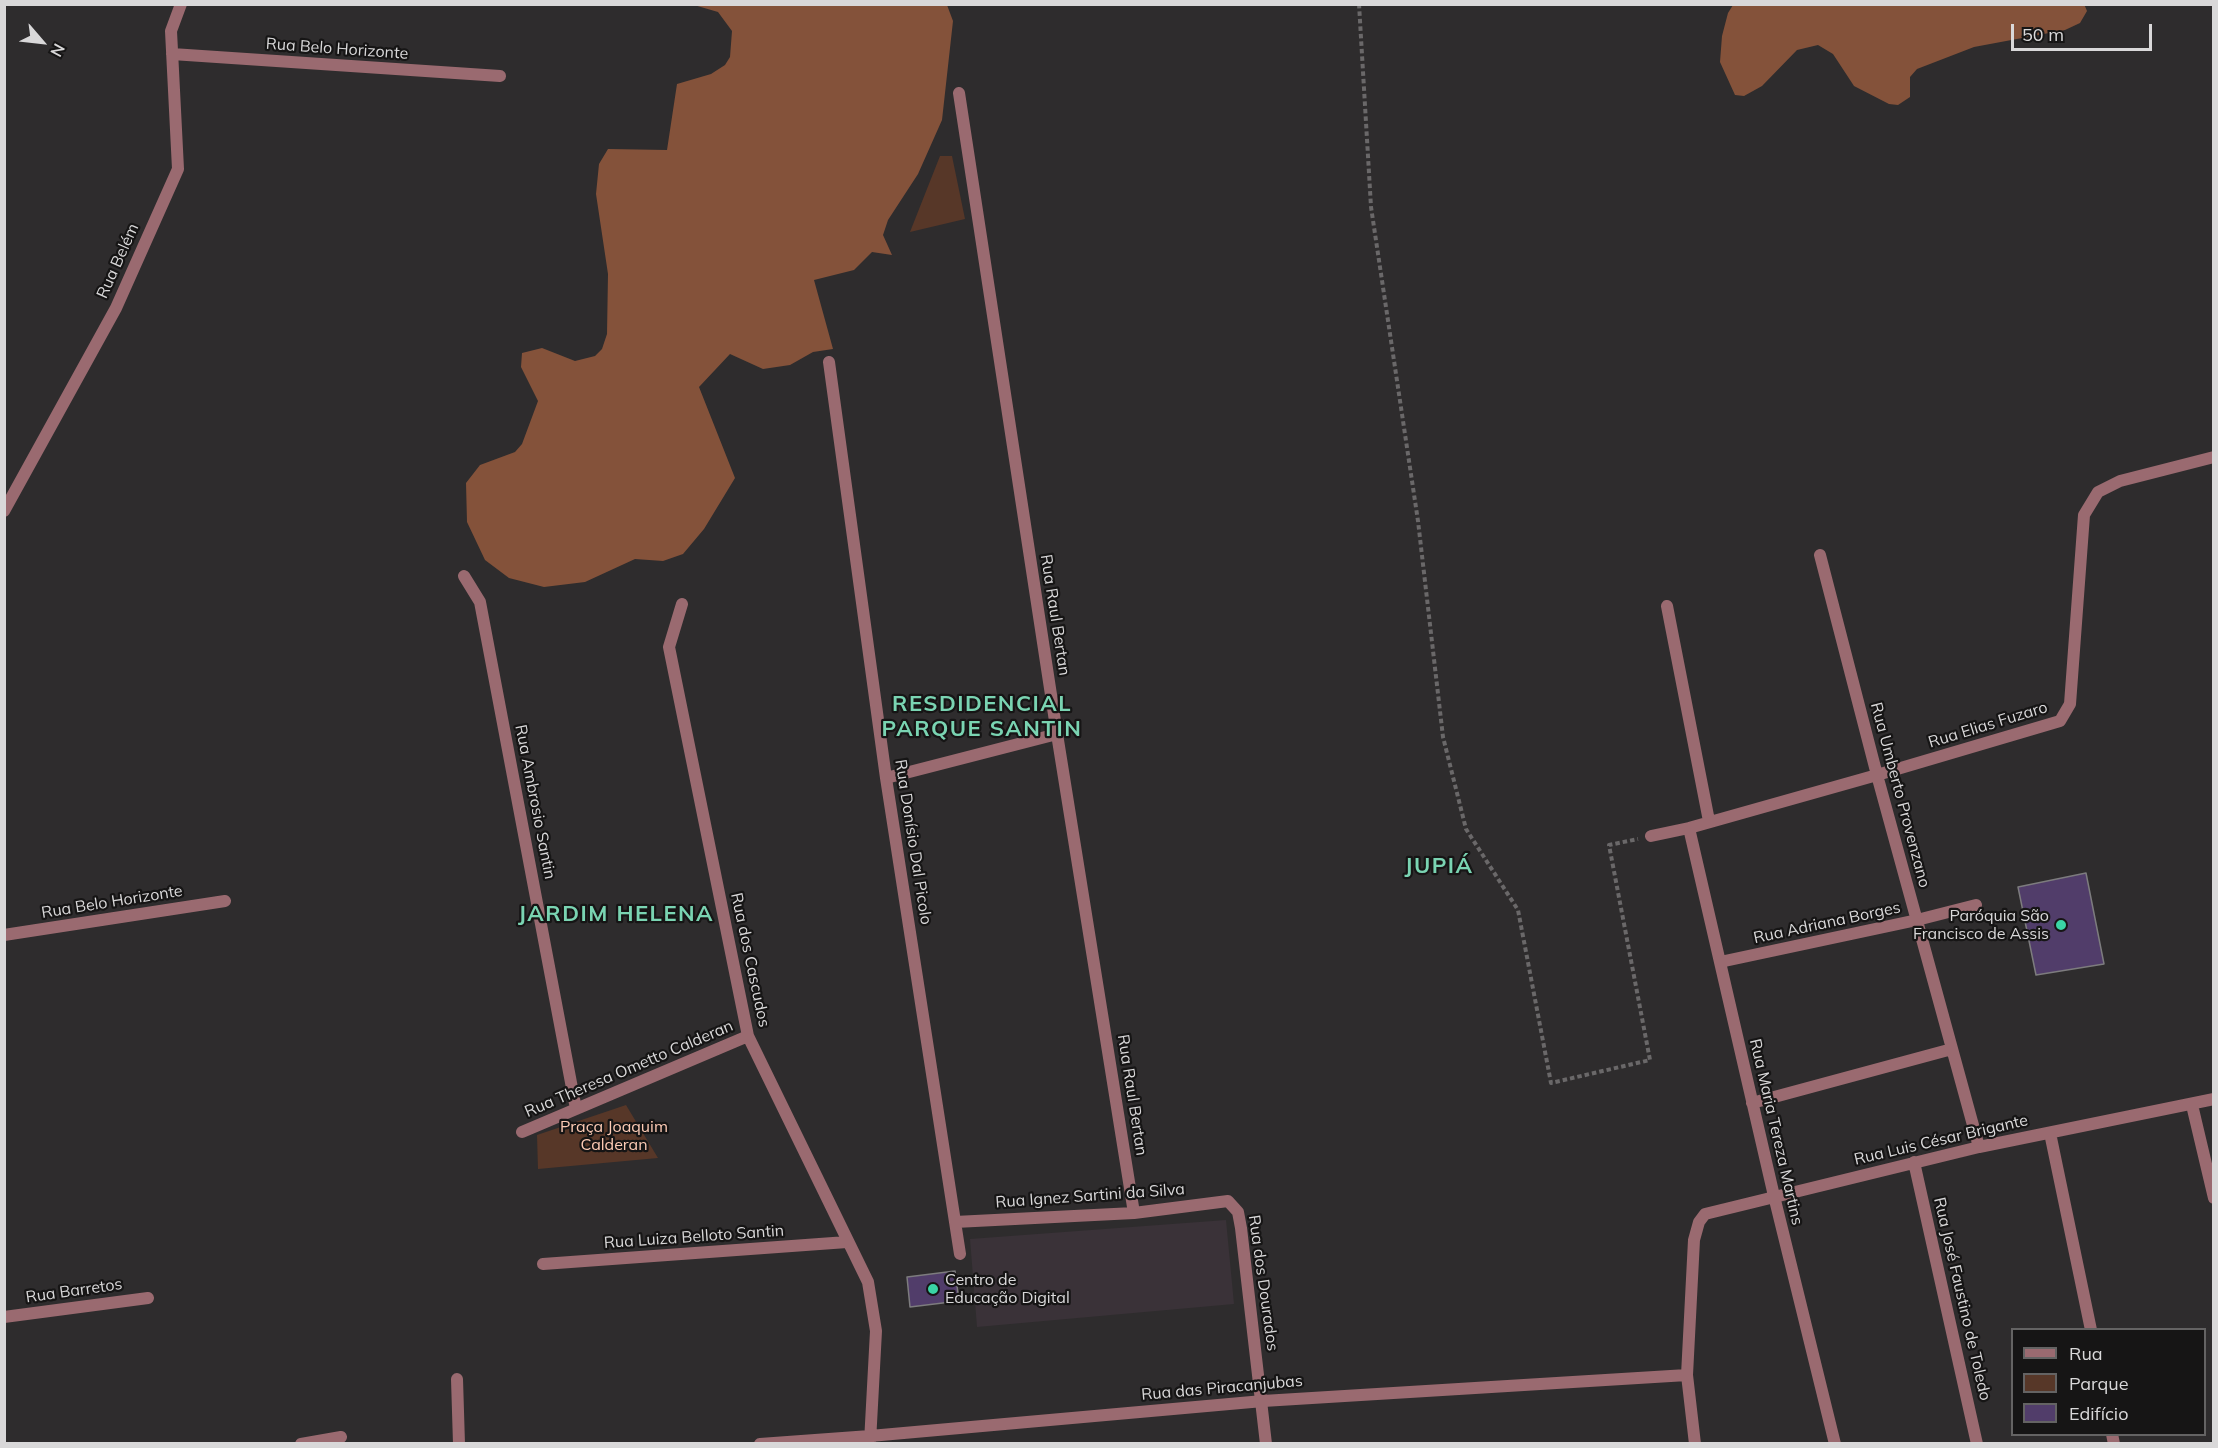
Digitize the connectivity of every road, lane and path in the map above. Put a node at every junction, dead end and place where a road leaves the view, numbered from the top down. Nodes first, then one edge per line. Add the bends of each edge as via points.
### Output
1 (181, 4) edge
2 (1359, 4) edge
3 (172, 54) junction
4 (500, 76) dead end
5 (958, 93) dead end
6 (829, 362) dead end
7 (2214, 457) edge
8 (4, 511) edge
9 (1821, 555) dead end
10 (464, 576) dead end
11 (682, 604) dead end
12 (1667, 606) dead end
13 (1057, 734) junction
14 (1877, 775) junction
15 (886, 778) junction
16 (1709, 822) junction
17 (1689, 828) junction
18 (1651, 836) joint
19 (225, 901) dead end
20 (1976, 905) dead end
21 (1917, 920) junction
22 (4, 935) edge
23 (1720, 962) junction
24 (748, 1036) junction
25 (1952, 1049) junction
26 (2214, 1099) edge
27 (1752, 1103) junction
28 (2192, 1105) junction
29 (576, 1109) junction
30 (522, 1132) dead end
31 (2050, 1133) junction
32 (1979, 1147) junction
33 (1914, 1162) junction
34 (1774, 1196) junction
35 (2214, 1198) edge
36 (1228, 1201) joint
37 (1134, 1213) junction
38 (955, 1222) junction
39 (848, 1242) junction
40 (960, 1254) dead end
41 (543, 1264) dead end
42 (148, 1298) dead end
43 (4, 1317) edge
44 (2091, 1328) edge
45 (1687, 1375) junction
46 (458, 1379) dead end
47 (1263, 1401) junction
48 (341, 1437) dead end
49 (870, 1440) edge
50 (301, 1443) edge
51 (459, 1443) edge
52 (760, 1443) edge
53 (1266, 1443) edge
54 (1695, 1443) edge
55 (1835, 1443) edge
56 (1977, 1443) edge

1 - 3 street, Rua Belém via 171,31
2 - 18 path via 1371,207 1418,521 1443,738 1466,829 1518,910 1551,1083 1650,1060 1610,845
3 - 4 street, Rua Belo Horizonte
3 - 8 street, Rua Belém via 178,169 116,308
5 - 13 street, Rua Raul Bertan
6 - 15 street, Rua Donísio Dal Picolo
7 - 14 street, Rua Elias Fuzaro via 2120,481 2098,492 2089,507 2085,514 2070,704 2060,721
9 - 14 street, Rua Umberto Provenzano
10 - 29 street, Rua Ambrosio Santin via 480,602
11 - 24 street, Rua dos Cascudos via 669,647
12 - 16 street
13 - 15 street
13 - 37 street, Rua Raul Bertan
14 - 16 street, Rua Elias Fuzaro
14 - 21 street, Rua Umberto Provenzano
15 - 38 street, Rua Donísio Dal Picolo
16 - 17 street, Rua Elias Fuzaro
17 - 18 street, Rua Elias Fuzaro
17 - 23 street, Rua Maria Tereza Martins
19 - 22 street, Rua Belo Horizonte
20 - 21 street, Rua Adriana Borges
21 - 23 street, Rua Adriana Borges
21 - 25 street, Rua Umberto Provenzano
23 - 27 street, Rua Maria Tereza Martins
24 - 29 street, Rua Theresa Ometto Calderan
24 - 39 street, Rua dos Cascudos
25 - 27 street
25 - 32 street, Rua Umberto Provenzano
26 - 28 street, Rua Luis César Brigante
27 - 34 street, Rua Maria Tereza Martins
28 - 31 street, Rua Luis César Brigante
28 - 35 street
29 - 30 street, Rua Theresa Ometto Calderan
31 - 32 street, Rua Luis César Brigante
31 - 44 street
32 - 33 street, Rua Luis César Brigante
33 - 34 street, Rua Luis César Brigante
33 - 56 street, Rua José Faustino de Toledo
34 - 45 street, Rua Luis César Brigante via 1705,1214 1699,1222 1694,1240
34 - 55 street, Rua Maria Tereza Martins
36 - 37 street, Rua Ignez Sartini da Silva
36 - 47 street, Rua dos Dourados via 1240,1220
37 - 38 street, Rua Ignez Sartini da Silva
38 - 40 street, Rua Donísio Dal Picolo
39 - 41 street, Rua Luiza Belloto Santin
39 - 49 street, Rua dos Cascudos via 868,1282 876,1331
42 - 43 street, Rua Barretos
45 - 47 street, Rua das Piracanjubas
45 - 54 street
46 - 51 street
47 - 49 street, Rua das Piracanjubas
47 - 53 street, Rua dos Dourados
48 - 50 street
49 - 52 street, Rua das Piracanjubas

